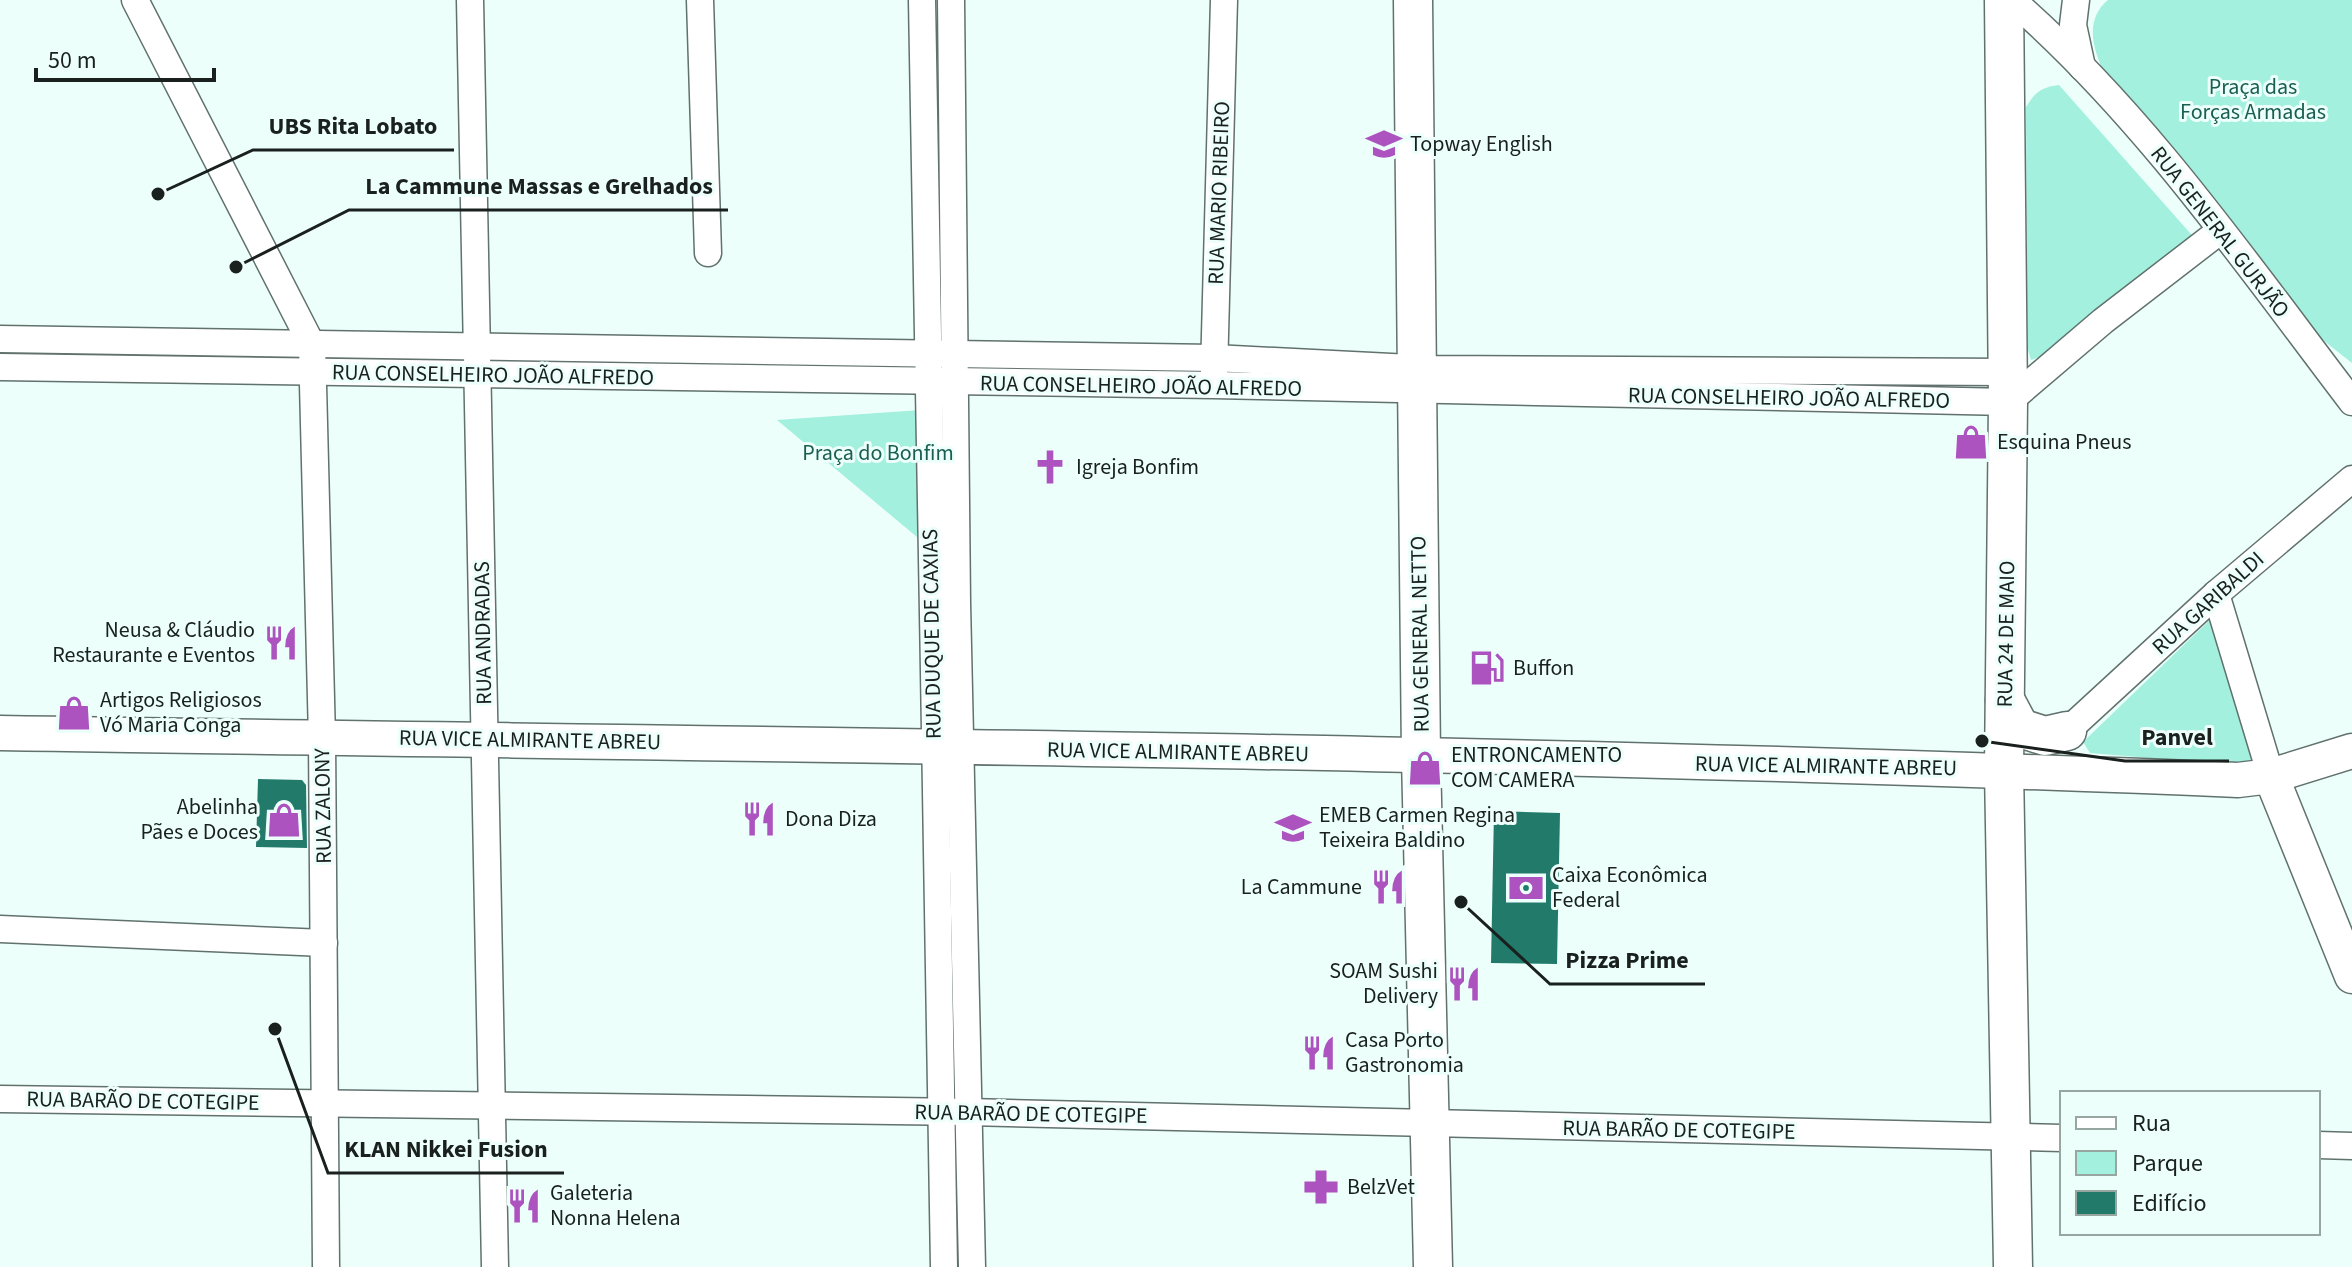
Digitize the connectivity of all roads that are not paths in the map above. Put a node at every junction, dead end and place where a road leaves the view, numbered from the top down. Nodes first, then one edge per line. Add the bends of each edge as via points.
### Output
1 (135, 0) edge
2 (470, 0) edge
3 (700, 0) edge
4 (922, 0) edge
5 (951, 0) edge
6 (1224, 0) edge
7 (1413, 0) edge
8 (2004, 0) edge
9 (2012, 0) edge
10 (2076, 0) edge
11 (2082, 67) junction
12 (924, 161) junction
13 (953, 163) junction
14 (2221, 230) junction
15 (925, 231) junction
16 (954, 232) junction
17 (708, 253) dead end
18 (0, 339) edge
19 (171, 342) junction
20 (312, 345) junction
21 (708, 352) junction
22 (926, 355) junction
23 (956, 355) junction
24 (1077, 356) junction
25 (1214, 358) junction
26 (381, 359) junction
27 (477, 361) junction
28 (610, 363) junction
29 (0, 367) edge
30 (1702, 369) junction
31 (171, 370) junction
32 (314, 372) junction
33 (1305, 375) junction
34 (708, 379) junction
35 (1418, 380) junction
36 (1612, 382) junction
37 (926, 383) junction
38 (955, 383) junction
39 (1076, 384) junction
40 (1214, 385) junction
41 (2007, 387) junction
42 (1703, 398) junction
43 (2352, 402) edge
44 (2352, 479) edge
45 (2216, 594) junction
46 (930, 602) junction
47 (957, 603) junction
48 (2005, 700) junction
49 (2067, 731) junction
50 (0, 733) edge
51 (322, 738) junction
52 (486, 738) junction
53 (947, 748) junction
54 (2352, 751) edge
55 (1421, 757) junction
56 (2004, 770) junction
57 (2105, 775) junction
58 (2271, 776) junction
59 (0, 929) edge
60 (324, 943) junction
61 (2352, 976) edge
62 (0, 1099) edge
63 (325, 1103) junction
64 (494, 1104) junction
65 (955, 1112) junction
66 (1431, 1125) junction
67 (2013, 1137) junction
68 (2060, 1138) edge
69 (2320, 1145) edge
70 (2352, 1146) edge
71 (944, 1227) junction
72 (971, 1227) junction
73 (326, 1267) edge
74 (495, 1267) edge
75 (944, 1267) edge
76 (972, 1267) edge
77 (1433, 1267) edge
78 (2013, 1267) edge

1 - 20 street
2 - 27 street, RUA ANDRADAS
3 - 17 street
4 - 12 street, RUA DUQUE DE CAXIAS
5 - 13 street, RUA DUQUE DE CAXIAS
6 - 25 street, RUA MARIO RIBEIRO
7 - 35 main road, RUA GENERAL NETTO
8 - 41 main road, RUA 24 DE MAIO
9 - 11 street, RUA GENERAL GURJÃO
10 - 11 street via 2073,25
11 - 14 street, RUA GENERAL GURJÃO
12 - 13 street
12 - 15 street, RUA DUQUE DE CAXIAS
13 - 16 street, RUA DUQUE DE CAXIAS
14 - 41 street
14 - 43 street, RUA GENERAL GURJÃO
15 - 16 street
15 - 22 street, RUA DUQUE DE CAXIAS
16 - 23 street, RUA DUQUE DE CAXIAS
18 - 19 street, RUA CONSELHEIRO JOÃO ALFREDO
19 - 20 street, RUA CONSELHEIRO JOÃO ALFREDO
19 - 31 street
20 - 26 street, RUA CONSELHEIRO JOÃO ALFREDO
20 - 32 street, RUA ZALONY
21 - 22 street, RUA CONSELHEIRO JOÃO ALFREDO
21 - 28 street, RUA CONSELHEIRO JOÃO ALFREDO
21 - 34 street
22 - 23 street, RUA CONSELHEIRO JOÃO ALFREDO
22 - 37 street, RUA DUQUE DE CAXIAS
23 - 24 street, RUA CONSELHEIRO JOÃO ALFREDO
23 - 38 street, RUA DUQUE DE CAXIAS
24 - 25 street, RUA CONSELHEIRO JOÃO ALFREDO
24 - 39 street
25 - 33 street, RUA CONSELHEIRO JOÃO ALFREDO
25 - 40 street, RUA MARIO RIBEIRO
26 - 27 street, RUA CONSELHEIRO JOÃO ALFREDO
26 - 32 street, RUA CONSELHEIRO JOÃO ALFREDO
27 - 28 street, RUA CONSELHEIRO JOÃO ALFREDO
27 - 52 street, RUA ANDRADAS
28 - 34 street, RUA CONSELHEIRO JOÃO ALFREDO
29 - 31 street, RUA CONSELHEIRO JOÃO ALFREDO
30 - 36 street, RUA CONSELHEIRO JOÃO ALFREDO
30 - 41 street, RUA CONSELHEIRO JOÃO ALFREDO
30 - 42 street
31 - 32 street, RUA CONSELHEIRO JOÃO ALFREDO
32 - 51 street, RUA ZALONY
33 - 35 street, RUA CONSELHEIRO JOÃO ALFREDO
33 - 40 street, RUA CONSELHEIRO JOÃO ALFREDO
34 - 37 street, RUA CONSELHEIRO JOÃO ALFREDO
35 - 36 street, RUA CONSELHEIRO JOÃO ALFREDO
35 - 55 main road, RUA GENERAL NETTO
36 - 42 street, RUA CONSELHEIRO JOÃO ALFREDO
37 - 38 street, RUA CONSELHEIRO JOÃO ALFREDO
37 - 46 street, RUA DUQUE DE CAXIAS
38 - 39 street, RUA CONSELHEIRO JOÃO ALFREDO
38 - 47 street, RUA DUQUE DE CAXIAS
39 - 40 street, RUA CONSELHEIRO JOÃO ALFREDO
41 - 42 street, RUA CONSELHEIRO JOÃO ALFREDO
41 - 48 main road, RUA 24 DE MAIO
44 - 45 street, RUA GARIBALDI
45 - 49 street, RUA GARIBALDI
45 - 58 street
46 - 47 street
46 - 53 street, RUA DUQUE DE CAXIAS
47 - 53 street, RUA DUQUE DE CAXIAS
48 - 49 main road via 2020,728 2045,736
48 - 56 main road, RUA 24 DE MAIO
49 - 57 street via 2071,760
50 - 51 street, RUA VICE ALMIRANTE ABREU
51 - 52 street, RUA VICE ALMIRANTE ABREU
51 - 60 street, RUA ZALONY
52 - 53 street, RUA VICE ALMIRANTE ABREU
52 - 64 street, RUA ANDRADAS
53 - 55 street, RUA VICE ALMIRANTE ABREU
53 - 65 street, RUA DUQUE DE CAXIAS
54 - 58 street, RUA VICE ALMIRANTE ABREU
55 - 56 street, RUA VICE ALMIRANTE ABREU
55 - 66 main road, RUA GENERAL NETTO
56 - 57 street, RUA VICE ALMIRANTE ABREU
56 - 67 main road, RUA 24 DE MAIO
57 - 58 street, RUA VICE ALMIRANTE ABREU via 2238,780
58 - 61 street
59 - 60 street
60 - 63 street, RUA ZALONY
62 - 63 street, RUA BARÃO DE COTEGIPE
63 - 64 street, RUA BARÃO DE COTEGIPE
63 - 73 street, RUA ZALONY
64 - 65 street, RUA BARÃO DE COTEGIPE
64 - 74 street, RUA ANDRADAS
65 - 66 street, RUA BARÃO DE COTEGIPE
65 - 71 street, RUA DUQUE DE CAXIAS
65 - 72 street, RUA DUQUE DE CAXIAS
66 - 67 street, RUA BARÃO DE COTEGIPE
66 - 77 main road, RUA GENERAL NETTO
67 - 68 street, RUA BARÃO DE COTEGIPE
67 - 78 main road, RUA 24 DE MAIO
69 - 70 street
71 - 72 street
71 - 75 street, RUA DUQUE DE CAXIAS
72 - 76 street, RUA DUQUE DE CAXIAS

